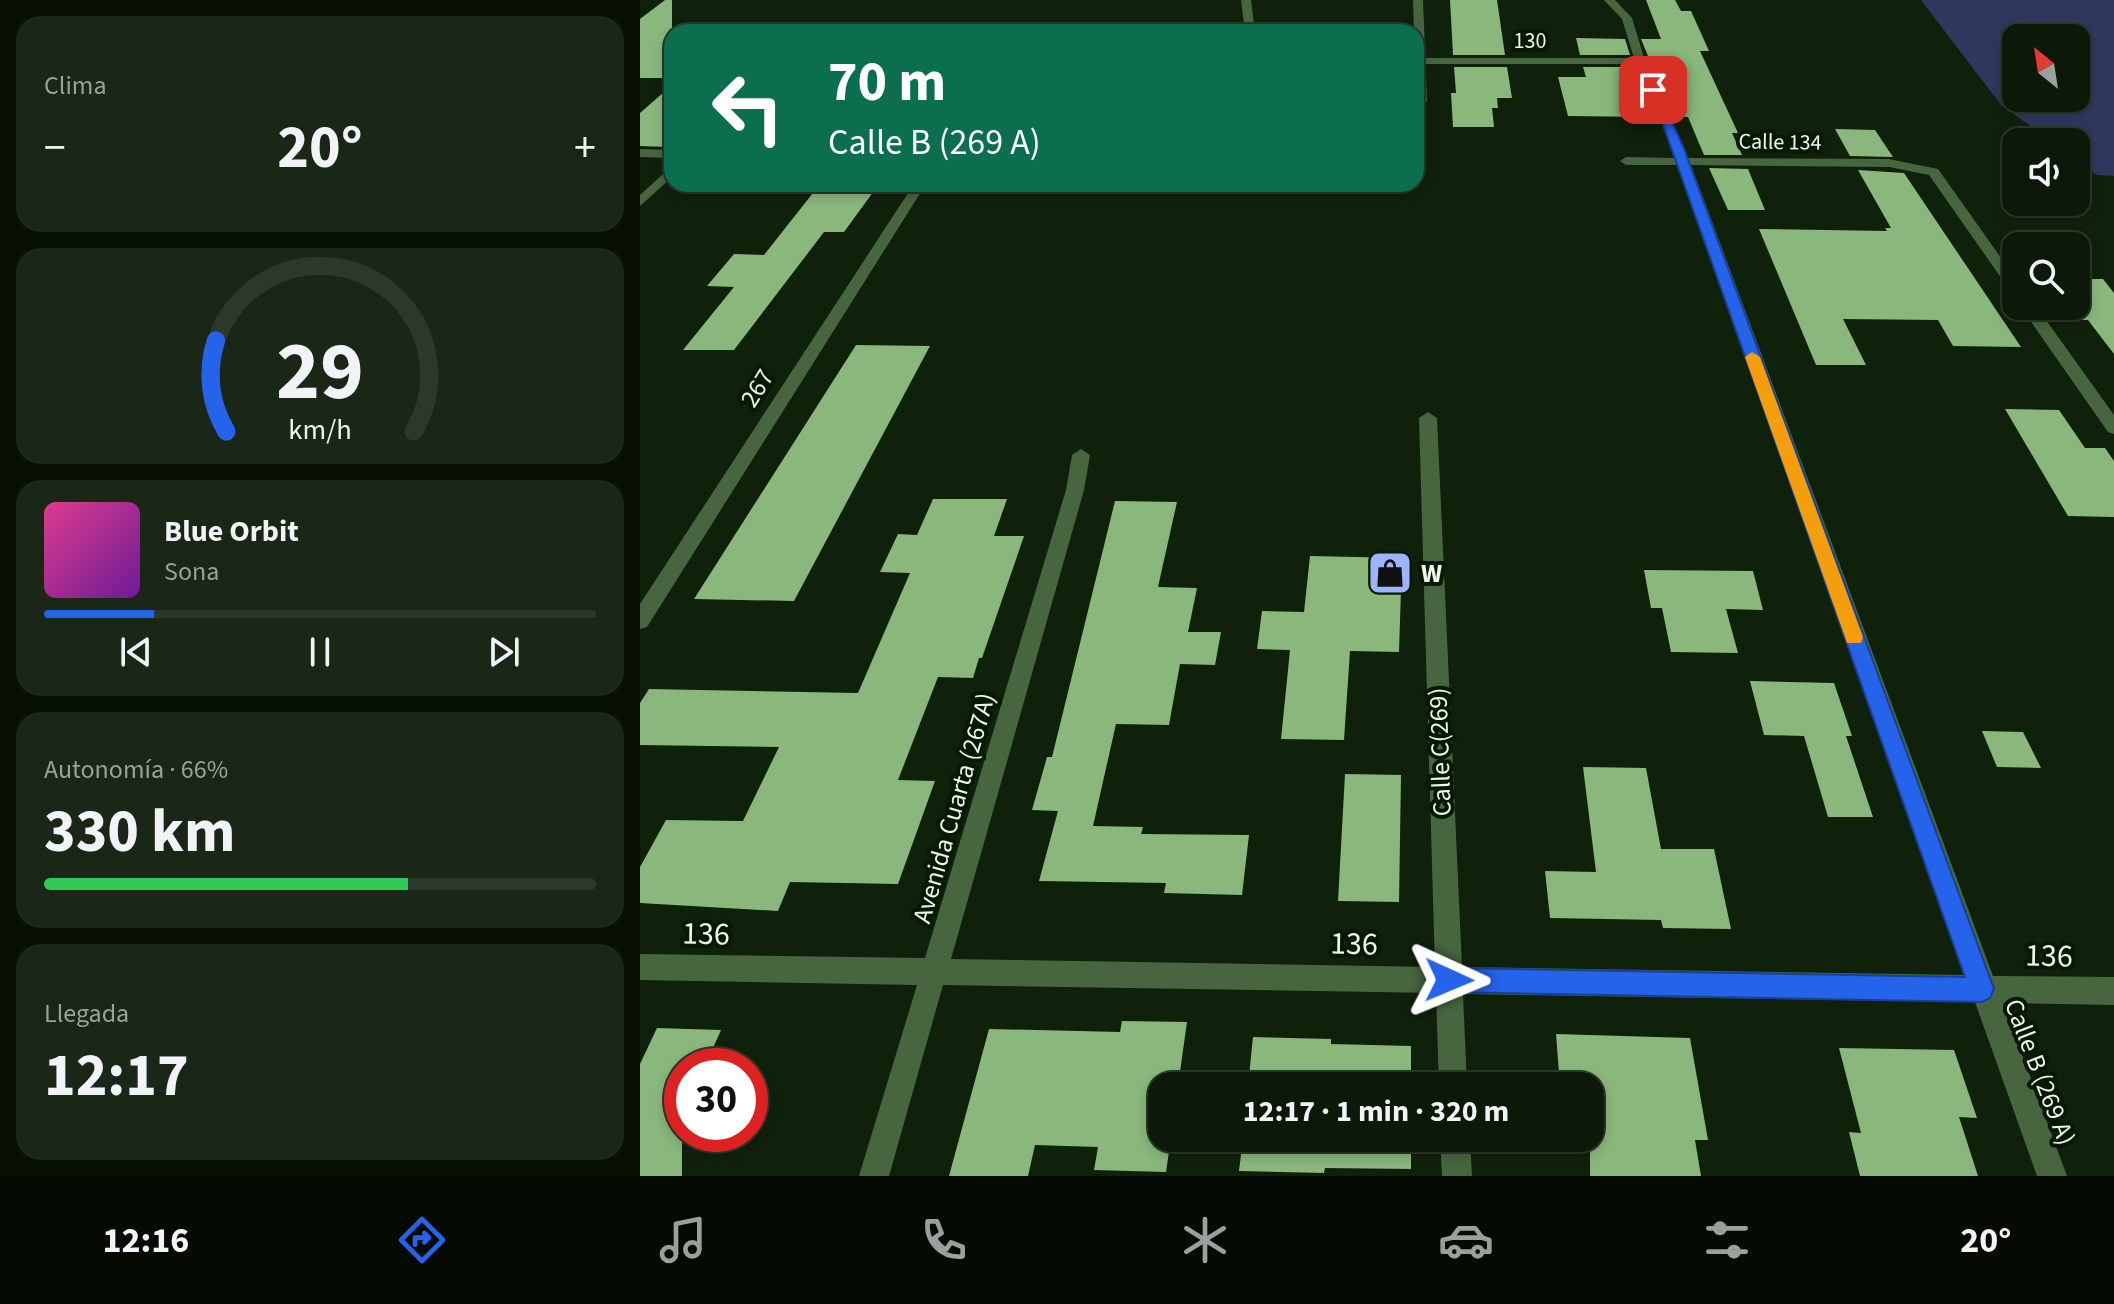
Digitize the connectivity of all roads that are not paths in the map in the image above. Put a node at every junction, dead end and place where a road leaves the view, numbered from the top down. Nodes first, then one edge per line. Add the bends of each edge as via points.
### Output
1 (1246, 0) edge
2 (1418, 0) edge
3 (1609, 0) edge
4 (1249, 24) edge
5 (1418, 24) edge
6 (1424, 61) edge
7 (1640, 61) junction
8 (640, 153) edge
9 (664, 154) edge
10 (1626, 161) dead end
11 (1681, 161) junction
12 (664, 178) edge
13 (915, 192) edge
14 (640, 202) edge
15 (2002, 269) edge
16 (2038, 320) edge
17 (1428, 418) dead end
18 (2114, 428) edge
19 (1081, 455) dead end
20 (640, 621) edge
21 (640, 967) edge
22 (936, 971) junction
23 (1449, 980) junction
24 (1982, 989) junction
25 (2114, 991) edge
26 (1452, 1072) edge
27 (1456, 1152) edge
28 (874, 1176) edge
29 (1457, 1176) edge
30 (2052, 1176) edge

1 - 4 street
2 - 5 street
3 - 7 street, Calle B (269 A) via 1627,18
6 - 7 street, 130
7 - 11 street, Calle B (269 A)
8 - 9 street
10 - 11 street, Calle 134
11 - 15 street, Calle 134 via 1889,163 1933,172
11 - 24 street, Calle B (269 A)
12 - 14 street
13 - 20 street, 267
16 - 18 street
17 - 23 street, Calle C(269)
19 - 22 street, Avenida Cuarta (267A)
21 - 22 street, 136
22 - 23 street, 136
22 - 28 street, Avenida Cuarta (267A)
23 - 24 street, 136
23 - 26 street, Calle C(269)
24 - 25 street, 136
24 - 30 street, Calle B (269 A)
27 - 29 street

